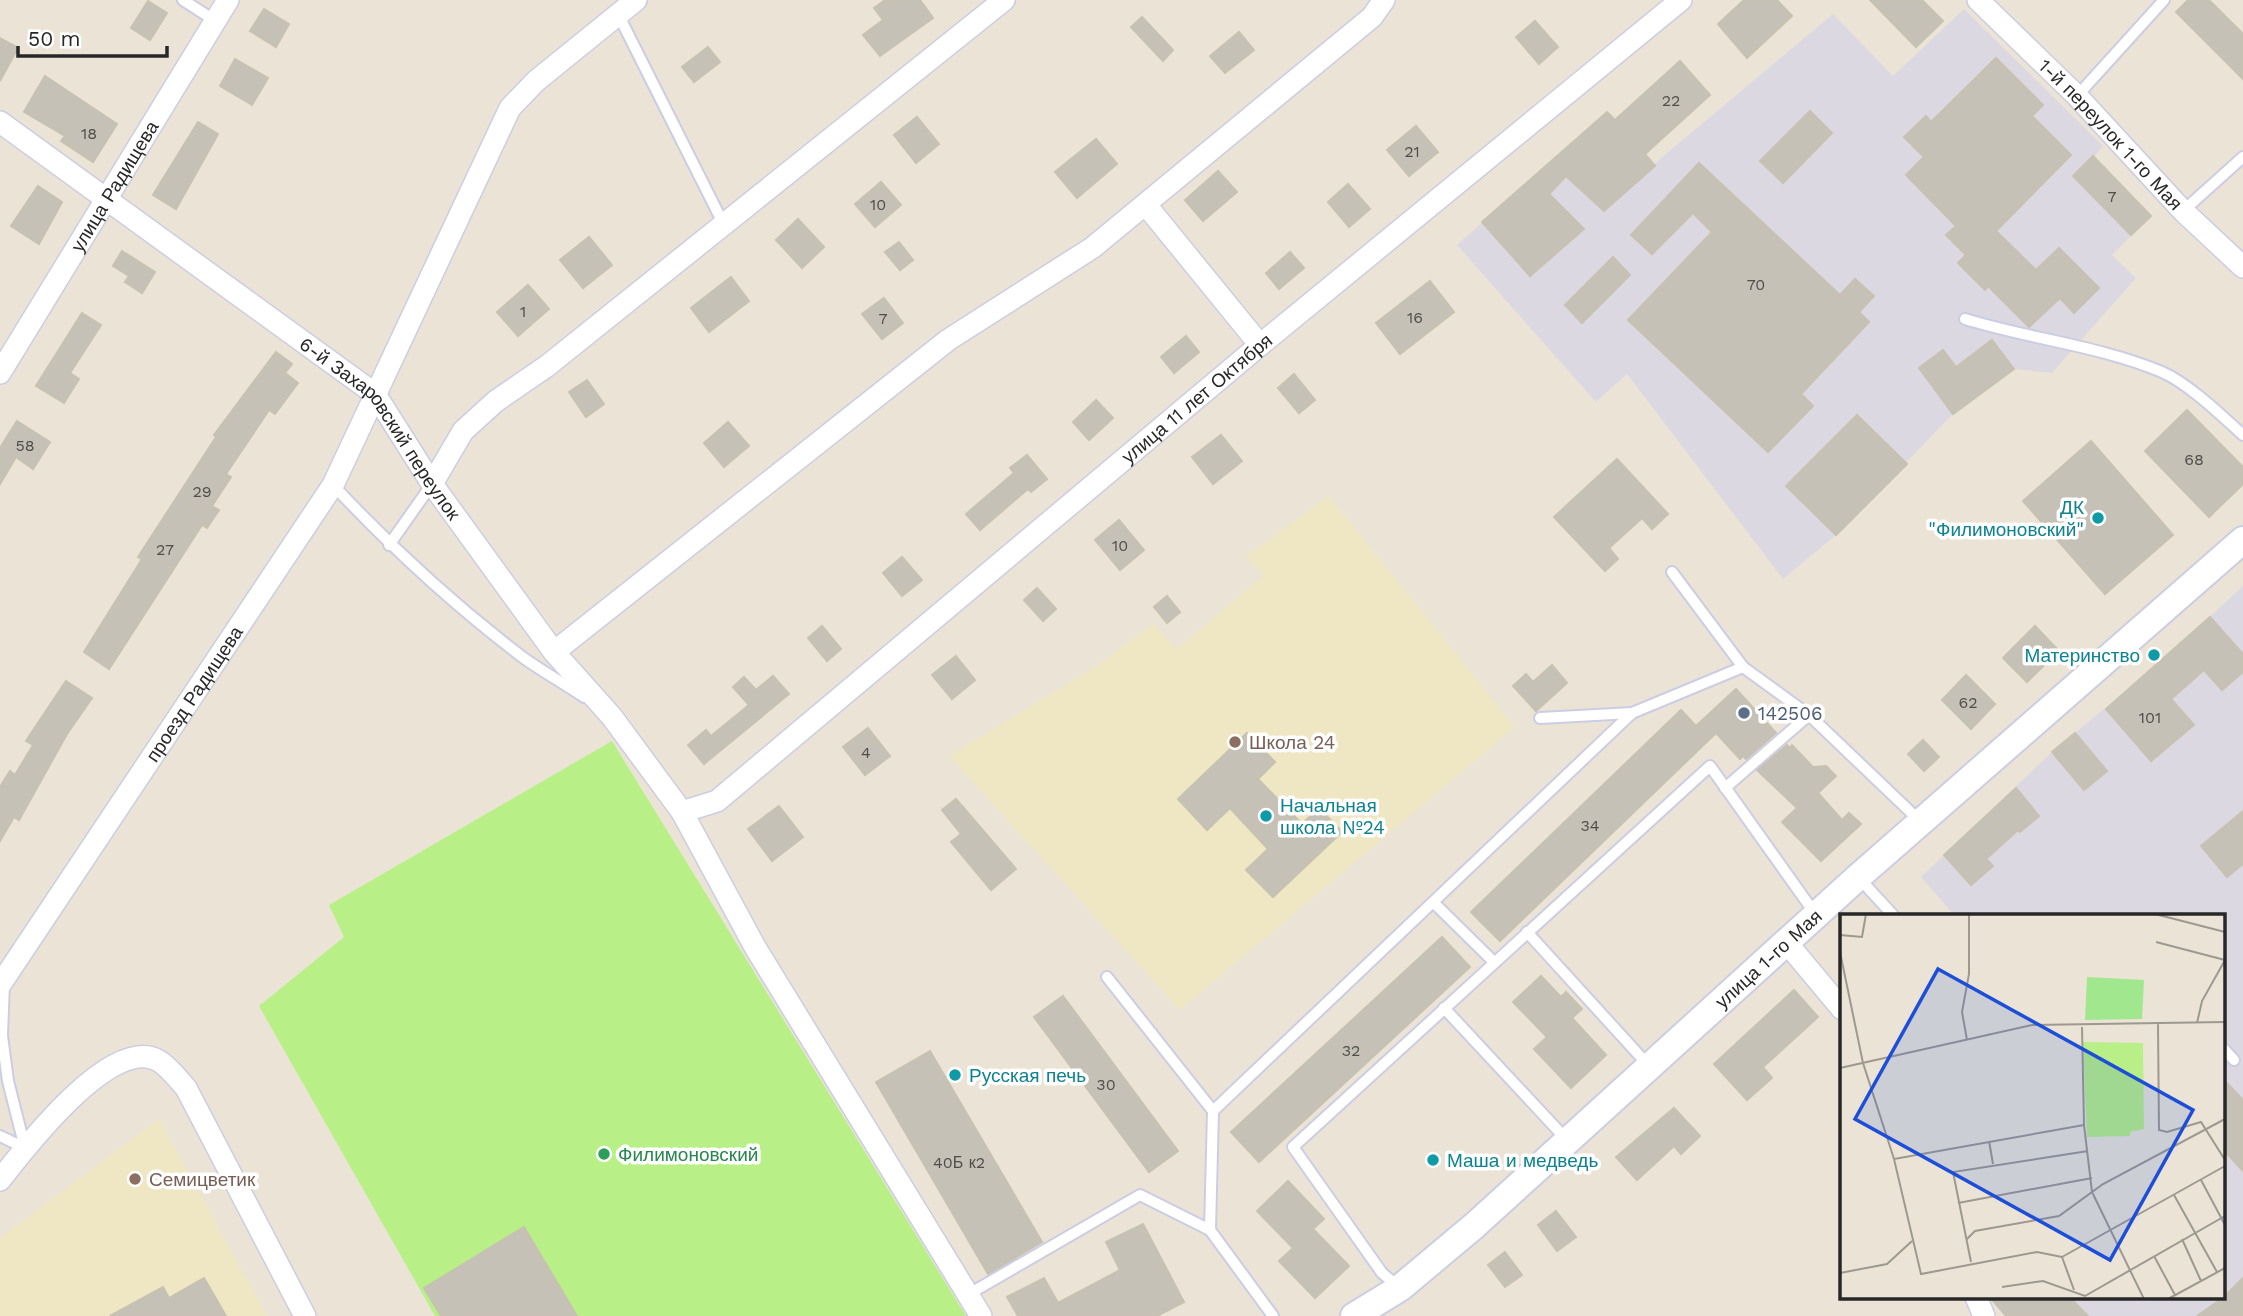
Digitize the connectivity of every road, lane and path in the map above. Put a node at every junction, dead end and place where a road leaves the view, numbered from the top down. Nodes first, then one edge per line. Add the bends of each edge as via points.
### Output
1 (183, 0) edge
2 (228, 0) edge
3 (636, 0) edge
4 (1004, 0) edge
5 (1384, 0) edge
6 (1681, 0) edge
7 (1978, 0) edge
8 (2164, 0) edge
9 (618, 14) junction
10 (214, 20) junction
11 (2077, 96) junction
12 (0, 122) edge
13 (2243, 157) edge
14 (108, 197) junction
15 (1146, 205) junction
16 (2183, 211) junction
17 (723, 225) junction
18 (2243, 267) edge
19 (1965, 318) dead end
20 (1261, 345) junction
21 (2, 365) edge
22 (375, 394) junction
23 (2243, 435) edge
24 (432, 484) junction
25 (333, 485) junction
26 (2243, 540) edge
27 (389, 545) junction
28 (1672, 572) dead end
29 (554, 652) junction
30 (1743, 667) junction
31 (1632, 713) junction
32 (1809, 715) junction
33 (612, 717) junction
34 (1540, 718) dead end
35 (1726, 788) junction
36 (682, 812) junction
37 (1921, 822) junction
38 (1858, 877) junction
39 (1435, 904) junction
40 (1892, 914) edge
41 (1816, 915) junction
42 (1527, 932) junction
43 (1786, 942) junction
44 (1494, 962) junction
45 (1107, 977) dead end
46 (2, 982) edge
47 (1840, 1007) edge
48 (1444, 1008) junction
49 (2226, 1051) edge
50 (2234, 1060) dead end
51 (1651, 1068) junction
52 (1213, 1111) junction
53 (0, 1136) edge
54 (1569, 1142) junction
55 (25, 1148) junction
56 (0, 1180) edge
57 (1210, 1230) junction
58 (1400, 1288) junction
59 (969, 1294) junction
60 (1976, 1298) edge
61 (305, 1316) edge
62 (981, 1316) edge
63 (1273, 1316) edge
64 (1354, 1316) edge
65 (1984, 1316) edge

1 - 10 lane
2 - 10 street, улица Радищева
3 - 9 street, проезд Радищева
4 - 17 street
5 - 15 street via 1372,18
6 - 20 street, улица 11 лет Октября
7 - 11 street, 1-й переулок 1-го Мая
8 - 11 lane
9 - 17 lane
9 - 22 street, проезд Радищева via 510,108
10 - 14 street, улица Радищева
11 - 16 street, 1-й переулок 1-го Мая
12 - 14 street, 6-й Захаровский переулок
13 - 16 lane
14 - 21 street, улица Радищева
14 - 22 street, 6-й Захаровский переулок
15 - 20 street
15 - 29 street via 1058,271 948,340
16 - 18 street, 1-й переулок 1-го Мая
17 - 24 street via 547,366 496,401 463,431
19 - 23 lane via 2164,373
20 - 36 street, улица 11 лет Октября via 717,801
22 - 24 street, 6-й Захаровский переулок
22 - 25 street, проезд Радищева
24 - 27 lane
24 - 29 street, 6-й Захаровский переулок
25 - 27 lane
25 - 46 street, проезд Радищева
26 - 37 street, улица 1-го Мая
27 - 33 lane via 524,658
28 - 30 lane
29 - 33 street, 6-й Захаровский переулок
30 - 31 lane
30 - 32 lane
31 - 34 lane
31 - 39 lane
32 - 35 lane
32 - 37 lane
33 - 36 street, 6-й Захаровский переулок
35 - 41 lane
35 - 42 lane via 1710,766
36 - 59 street, 6-й Захаровский переулок via 755,947
37 - 38 street, улица 1-го Мая
38 - 40 lane
38 - 41 street, улица 1-го Мая
39 - 44 lane
39 - 52 lane
41 - 43 street, улица 1-го Мая
42 - 44 lane
42 - 51 lane
43 - 47 street
43 - 51 street, улица 1-го Мая
44 - 48 lane
45 - 52 lane
46 - 55 lane via 8,1081
48 - 54 lane
48 - 58 lane via 1293,1147 1382,1273
49 - 50 lane
51 - 54 street, улица 1-го Мая
52 - 57 lane
53 - 55 lane
54 - 58 street, улица 1-го Мая
55 - 56 street
55 - 61 street via 97,1074 134,1056 158,1060 186,1088
57 - 59 lane via 1140,1195
57 - 63 lane
58 - 64 street, улица 1-го Мая
59 - 62 street, 6-й Захаровский переулок
60 - 65 street

